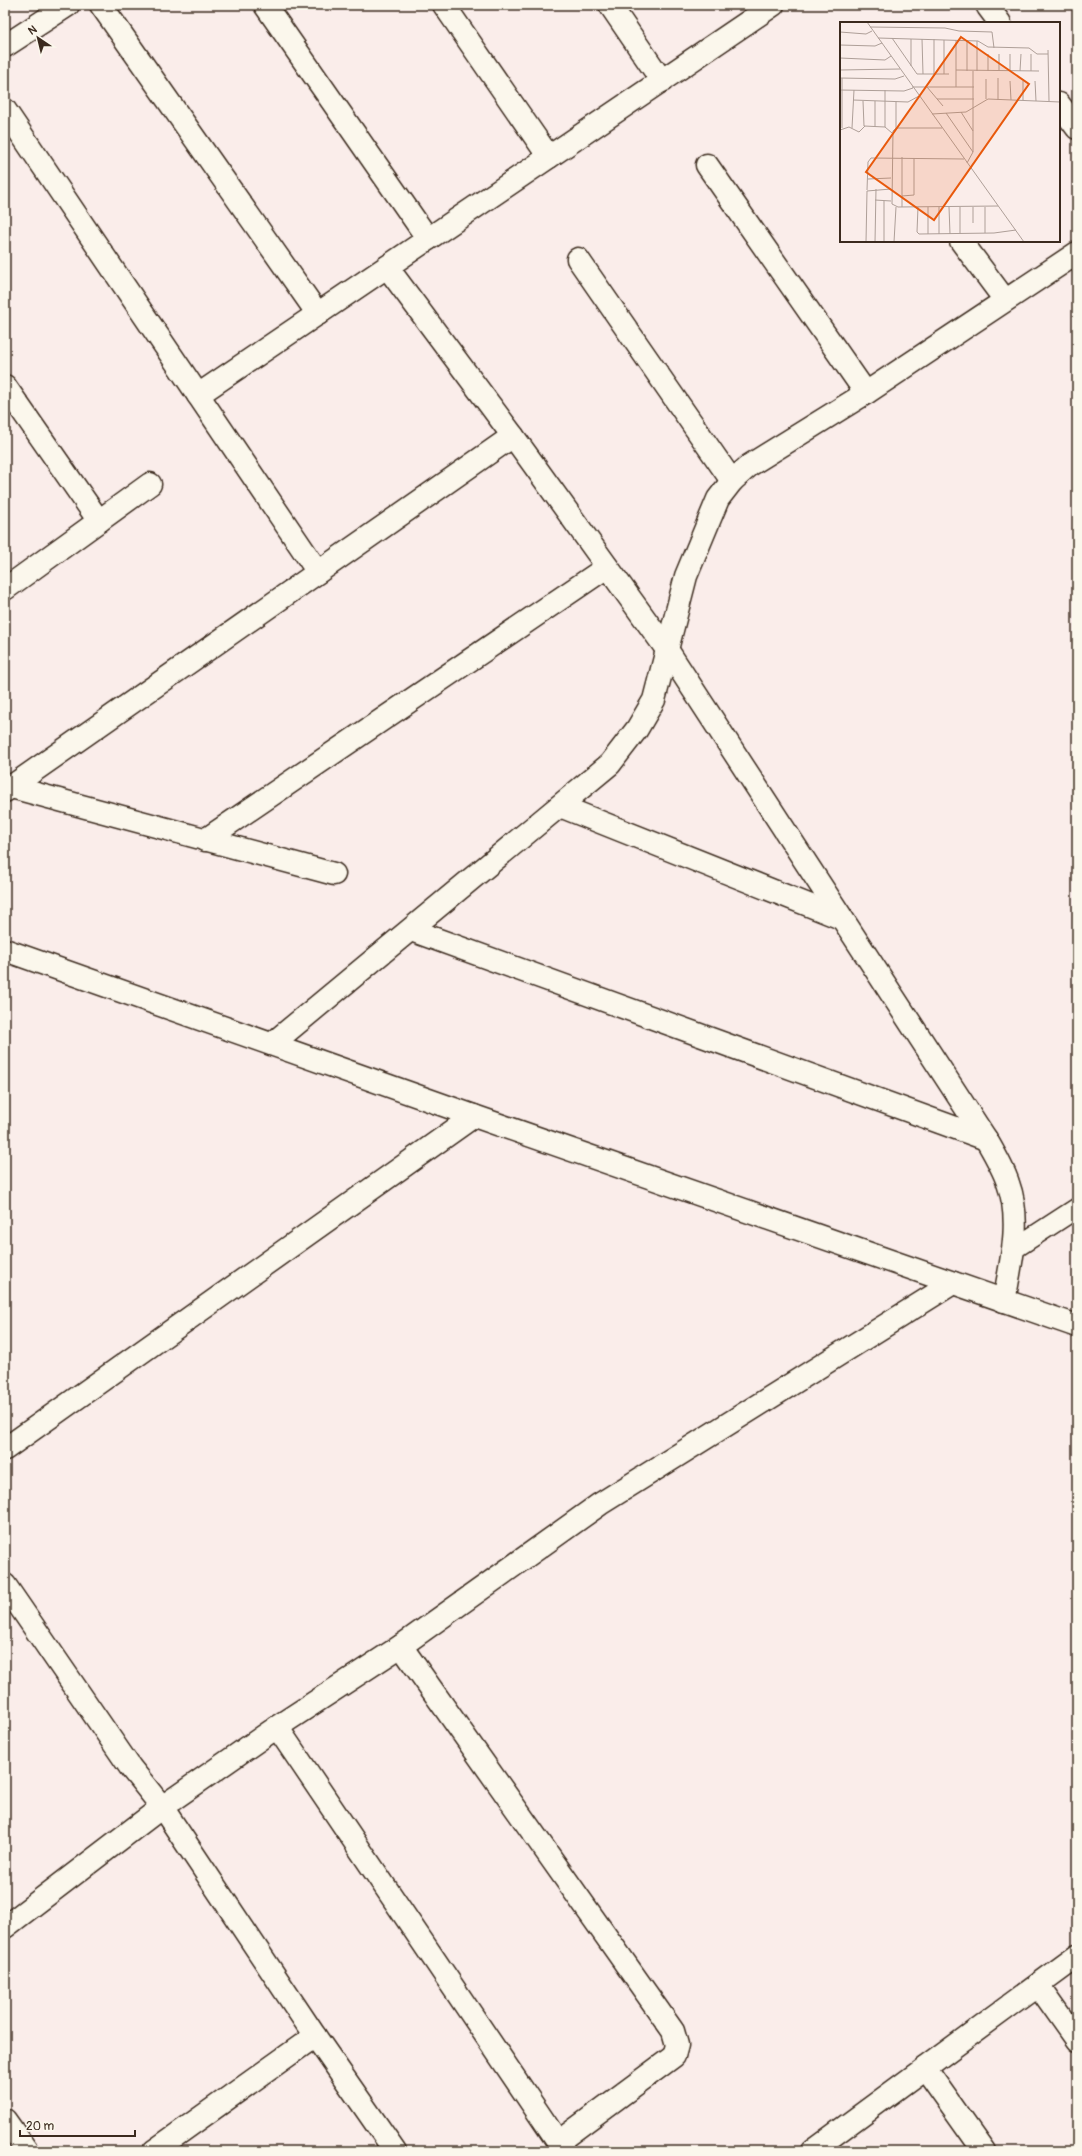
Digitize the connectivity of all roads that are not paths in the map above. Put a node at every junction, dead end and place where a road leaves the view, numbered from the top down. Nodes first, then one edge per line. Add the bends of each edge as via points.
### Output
1 (68, 5) edge
2 (101, 5) edge
3 (265, 5) edge
4 (444, 5) edge
5 (610, 5) edge
6 (773, 5) edge
7 (5, 46) edge
8 (662, 81) junction
9 (1060, 105) edge
10 (5, 110) edge
11 (1077, 128) edge
12 (549, 157) junction
13 (707, 165) dead end
14 (428, 239) junction
15 (962, 242) edge
16 (1077, 253) edge
17 (578, 259) dead end
18 (387, 267) junction
19 (1005, 300) junction
20 (318, 314) junction
21 (5, 386) edge
22 (866, 392) junction
23 (198, 395) junction
24 (513, 436) junction
25 (732, 481) junction
26 (150, 484) dead end
27 (99, 521) junction
28 (607, 566) junction
29 (318, 572) junction
30 (5, 589) edge
31 (668, 651) junction
32 (8, 789) edge
33 (560, 806) junction
34 (205, 840) junction
35 (334, 874) dead end
36 (841, 918) junction
37 (411, 930) junction
38 (5, 950) edge
39 (272, 1044) junction
40 (474, 1116) junction
41 (986, 1139) junction
42 (1077, 1208) edge
43 (1014, 1249) junction
44 (953, 1283) junction
45 (1004, 1301) junction
46 (1077, 1326) edge
47 (5, 1450) edge
48 (5, 1585) edge
49 (401, 1646) junction
50 (278, 1727) junction
51 (162, 1807) junction
52 (5, 1927) edge
53 (1077, 1956) edge
54 (1038, 1985) junction
55 (315, 2036) junction
56 (1077, 2040) edge
57 (925, 2068) junction
58 (5, 2120) edge
59 (561, 2146) edge
60 (27, 2151) edge
61 (154, 2151) edge
62 (395, 2151) edge
63 (813, 2151) edge
64 (984, 2151) edge

1 - 7 street
2 - 20 street
3 - 14 street
4 - 12 street
5 - 8 street
6 - 8 street
8 - 12 street
9 - 11 street
10 - 23 street
12 - 14 street
13 - 22 street
14 - 18 street
15 - 19 street
16 - 19 street
17 - 25 street
18 - 20 street
18 - 24 street
19 - 22 street
20 - 23 street
21 - 27 street
22 - 25 street via 757,460
23 - 29 street
24 - 28 street
24 - 29 street
25 - 31 street via 718,499 686,576
26 - 27 street
27 - 30 street
28 - 31 street
28 - 34 street
29 - 32 street
31 - 33 street via 654,700 637,729 610,764
31 - 36 street
32 - 34 street
33 - 36 street
33 - 37 street
34 - 35 street
36 - 41 street
37 - 39 street
37 - 41 street
38 - 39 street
39 - 40 street
40 - 44 street
40 - 47 street
41 - 43 street via 1008,1183 1015,1212
42 - 43 lane
43 - 45 street
44 - 45 street
44 - 49 street via 600,1504
45 - 46 street
48 - 51 street via 130,1767
49 - 50 street
49 - 59 street via 675,2038 677,2045 674,2056
50 - 51 street
50 - 59 street
51 - 52 street
51 - 55 street
53 - 54 street
54 - 56 street
54 - 57 street
55 - 61 street
55 - 62 street
57 - 63 street
57 - 64 street
58 - 60 street

